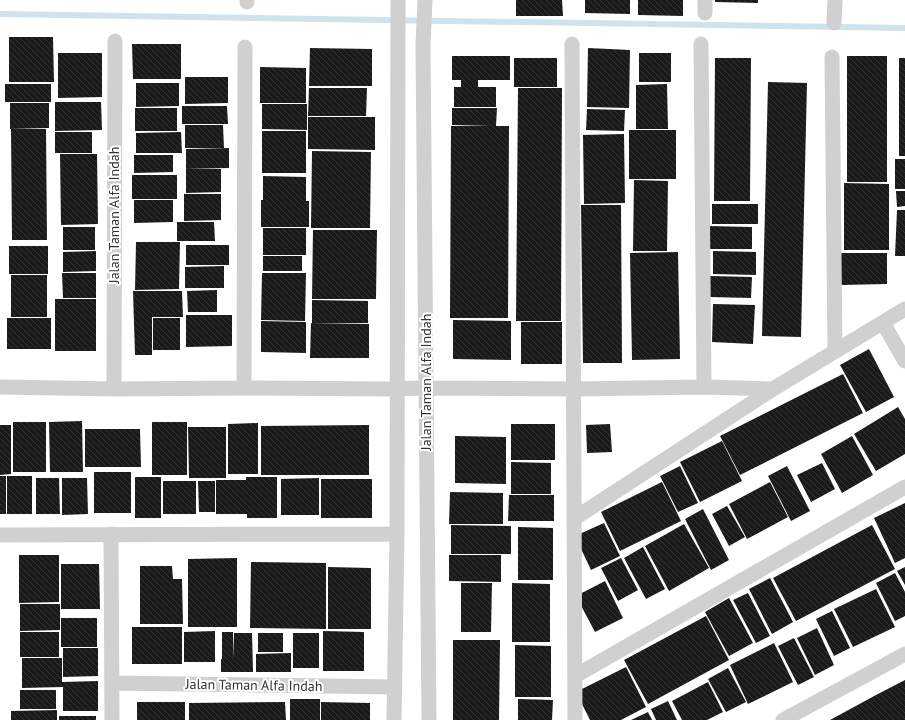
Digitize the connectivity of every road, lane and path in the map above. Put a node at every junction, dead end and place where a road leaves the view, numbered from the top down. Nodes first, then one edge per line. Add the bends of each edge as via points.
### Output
1 (398, 0) edge
2 (425, 0) edge
3 (835, 0) edge
4 (834, 23) dead end
5 (114, 41) dead end
6 (572, 44) dead end
7 (701, 44) dead end
8 (245, 47) dead end
9 (832, 57) dead end
10 (905, 310) edge
11 (883, 324) junction
12 (835, 351) junction
13 (905, 361) edge
14 (0, 387) edge
15 (704, 387) junction
16 (244, 388) junction
17 (425, 388) junction
18 (114, 389) junction
19 (575, 389) junction
20 (773, 389) junction
21 (395, 391) junction
22 (905, 487) edge
23 (575, 518) junction
24 (111, 534) junction
25 (397, 534) junction
26 (0, 535) edge
27 (905, 654) edge
28 (575, 676) junction
29 (112, 682) junction
30 (395, 687) junction
31 (112, 720) edge
32 (394, 720) edge
33 (429, 720) edge
34 (575, 720) edge
35 (783, 720) edge

1 - 21 street, Jalan Taman Alfa Indah
2 - 17 street, Jalan Taman Alfa Indah
3 - 4 street
5 - 18 street, Jalan Taman Alfa Indah
6 - 19 street
7 - 15 street
8 - 16 street
9 - 12 street
10 - 11 street
11 - 12 street
11 - 13 street
12 - 20 street
14 - 18 street
15 - 19 street
15 - 20 street
16 - 18 street
16 - 21 street
17 - 19 street
17 - 21 street
17 - 33 street, Jalan Taman Alfa Indah
19 - 23 street
20 - 23 street
21 - 25 street, Jalan Taman Alfa Indah
22 - 28 street
23 - 28 street
24 - 25 street
24 - 26 street
24 - 29 street
25 - 30 street, Jalan Taman Alfa Indah
27 - 35 street
28 - 34 street
29 - 30 street, Jalan Taman Alfa Indah
29 - 31 street
30 - 32 street, Jalan Taman Alfa Indah

